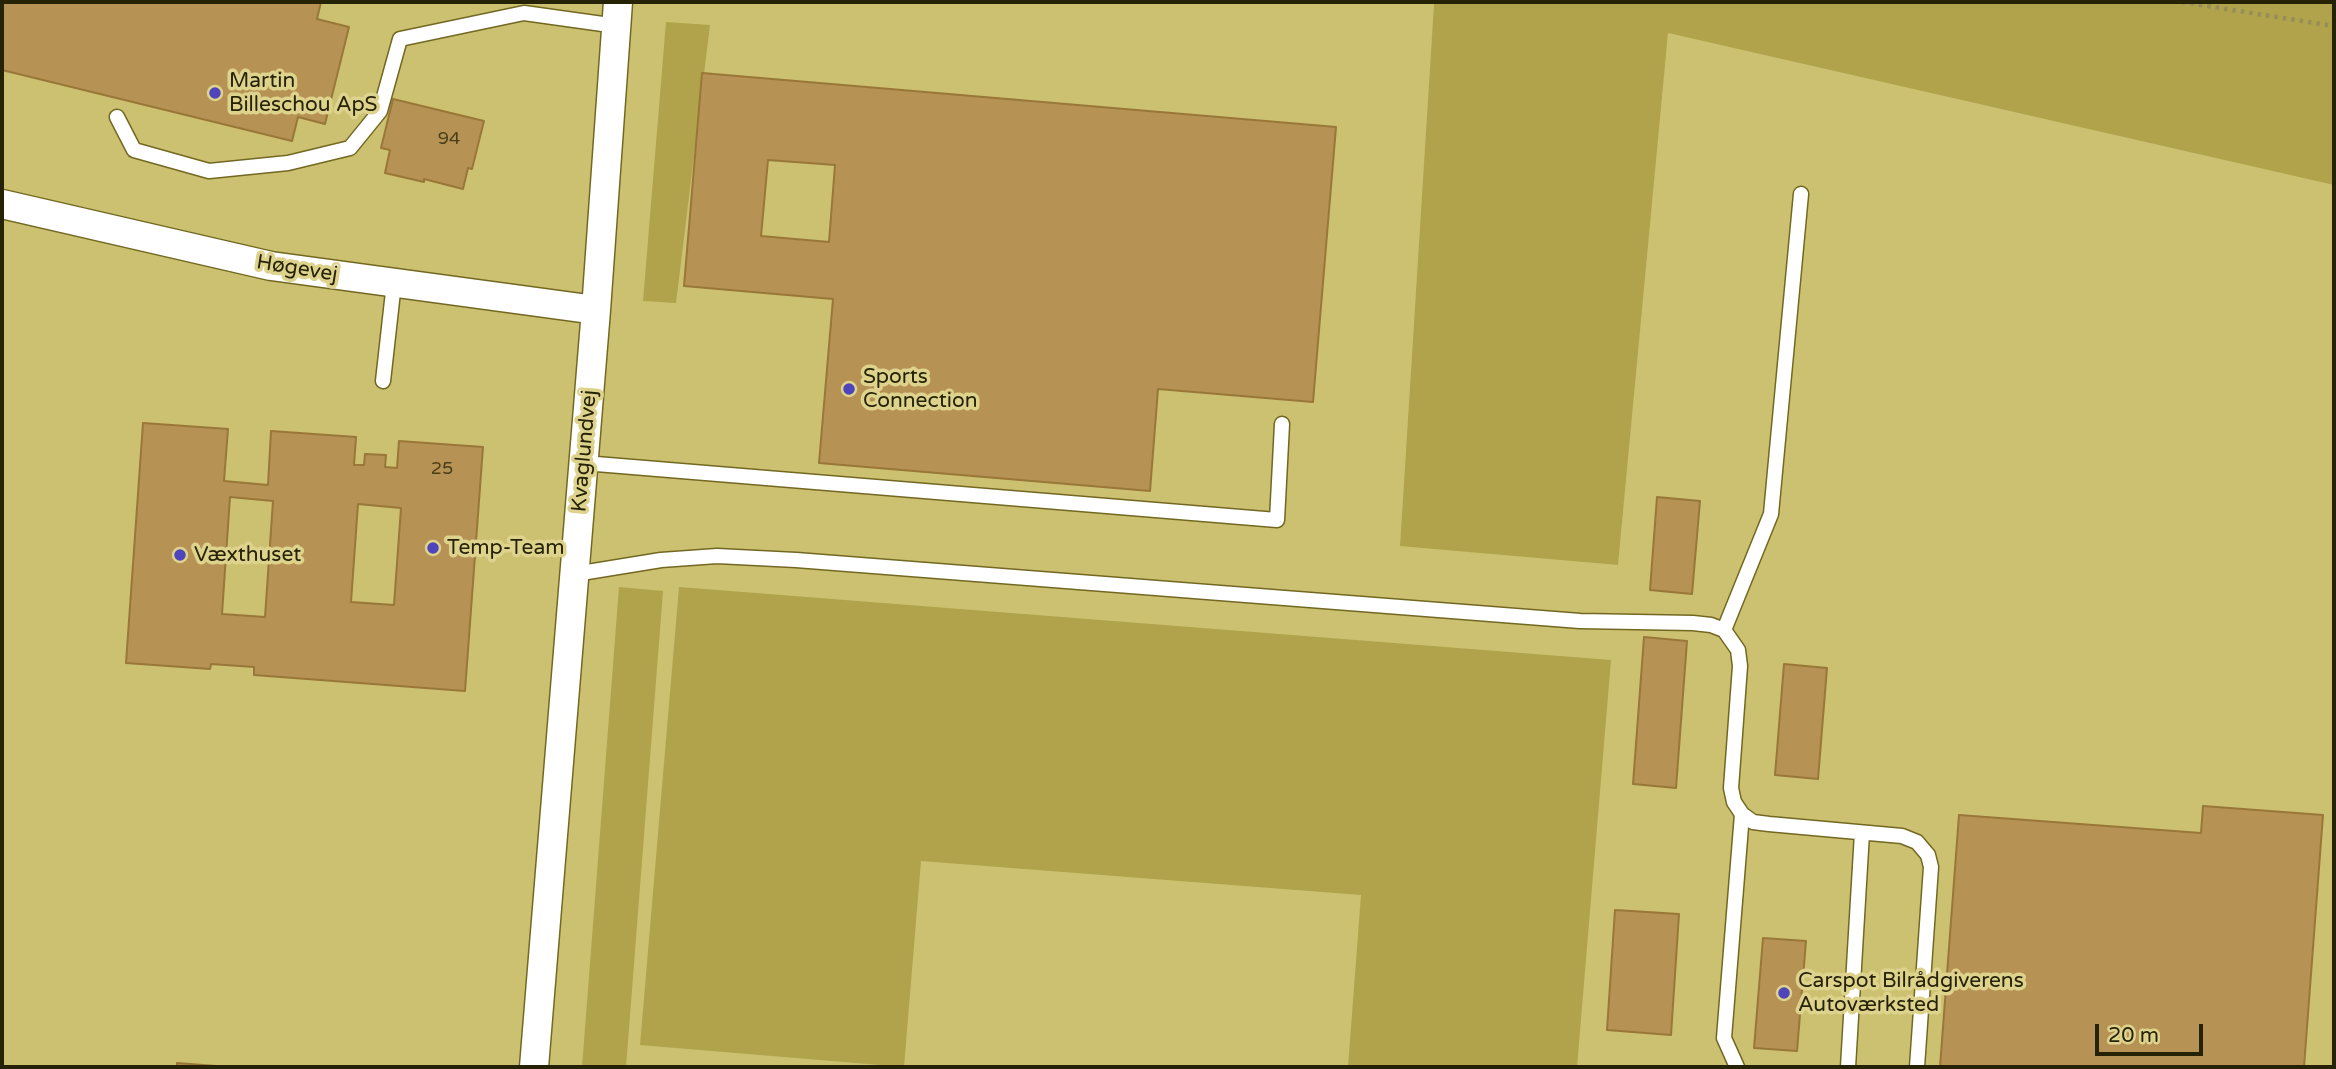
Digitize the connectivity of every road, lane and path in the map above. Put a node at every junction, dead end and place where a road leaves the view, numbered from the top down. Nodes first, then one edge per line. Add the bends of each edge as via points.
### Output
1 (2182, 2) edge
2 (520, 8) edge
3 (617, 14) edge
4 (2334, 26) edge
5 (117, 117) dead end
6 (1801, 194) dead end
7 (2, 204) edge
8 (394, 283) junction
9 (596, 310) junction
10 (383, 381) dead end
11 (1282, 424) dead end
12 (584, 463) junction
13 (575, 573) junction
14 (1724, 630) junction
15 (1742, 814) junction
16 (1862, 833) junction
17 (534, 1067) edge
18 (1737, 1067) edge
19 (1849, 1067) edge
20 (1917, 1067) edge

1 - 4 path
2 - 3 lane
2 - 5 lane via 400,39 380,111 350,148 288,163 209,171 134,150
3 - 9 street, Kvaglundvej
6 - 14 lane via 1771,514
7 - 8 street, Høgevej via 271,267
8 - 9 street, Høgevej
8 - 10 lane
9 - 12 street, Kvaglundvej
11 - 12 lane via 1277,520
12 - 13 street, Kvaglundvej
13 - 14 lane via 718,556 783,559 1580,621 1693,623
13 - 17 street, Kvaglundvej
14 - 15 lane via 1738,650 1740,666 1731,788
15 - 16 lane via 1753,822
15 - 18 lane via 1724,1038
16 - 19 lane
16 - 20 lane via 1917,842 1931,867

